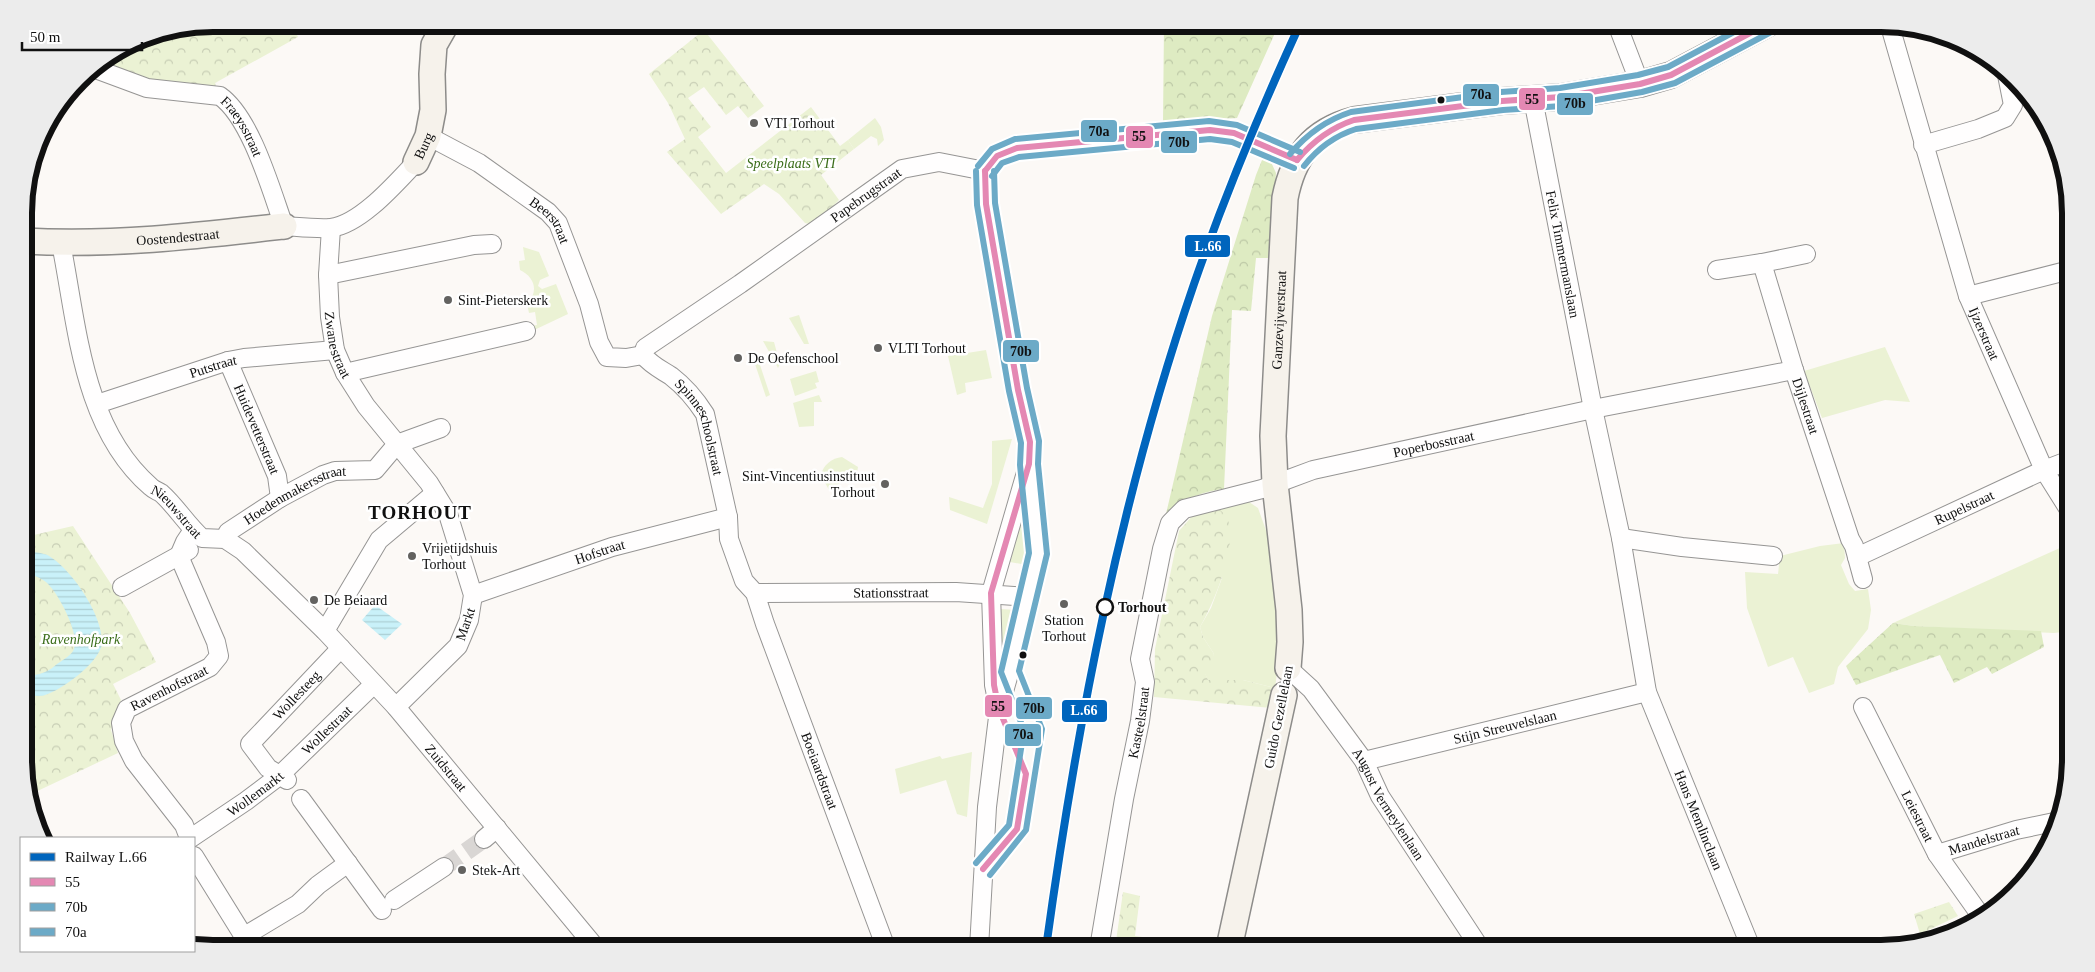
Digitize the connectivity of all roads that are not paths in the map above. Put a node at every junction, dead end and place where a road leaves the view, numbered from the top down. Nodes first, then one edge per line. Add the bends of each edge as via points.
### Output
1 (441, 32) edge
2 (1620, 32) edge
3 (1752, 32) edge
4 (1892, 33) edge
5 (102, 71) edge
6 (1640, 84) junction
7 (2009, 86) edge
8 (1532, 99) junction
9 (428, 136) junction
10 (1923, 145) junction
11 (1297, 160) junction
12 (416, 162) joint
13 (985, 171) junction
14 (284, 226) junction
15 (332, 228) junction
16 (32, 242) edge
17 (64, 244) junction
18 (492, 244) dead end
19 (1806, 254) dead end
20 (1762, 263) junction
21 (1717, 270) dead end
22 (2062, 272) edge
23 (328, 275) junction
24 (1968, 296) junction
25 (526, 331) dead end
26 (335, 350) junction
27 (643, 355) junction
28 (228, 361) junction
29 (1794, 370) junction
30 (345, 373) junction
31 (97, 404) junction
32 (1593, 409) junction
33 (441, 428) dead end
34 (397, 444) junction
35 (2062, 463) edge
36 (1029, 464) junction
37 (2044, 470) junction
38 (1275, 484) junction
39 (435, 493) junction
40 (280, 498) junction
41 (2062, 500) edge
42 (728, 517) junction
43 (197, 534) junction
44 (1621, 538) junction
45 (225, 540) junction
46 (1856, 551) junction
47 (180, 556) junction
48 (1774, 556) dead end
49 (1863, 579) dead end
50 (122, 587) dead end
51 (755, 592) junction
52 (991, 593) junction
53 (474, 595) junction
54 (1028, 597) junction
55 (325, 631) junction
56 (341, 648) junction
57 (1288, 668) junction
58 (374, 684) junction
59 (1647, 692) junction
60 (1284, 695) joint
61 (396, 707) junction
62 (1863, 707) dead end
63 (999, 709) junction
64 (252, 741) joint
65 (1364, 761) junction
66 (283, 778) junction
67 (301, 799) dead end
68 (2051, 823) edge
69 (190, 837) edge
70 (192, 837) edge
71 (1937, 854) junction
72 (195, 858) edge
73 (348, 863) junction
74 (444, 867) tunnel mouth
75 (1978, 912) edge
76 (246, 940) edge
77 (250, 940) edge
78 (589, 940) edge
79 (883, 940) edge
80 (979, 940) edge
81 (1100, 940) edge
82 (1232, 940) edge
83 (1475, 940) edge
84 (1748, 940) edge

1 - 9 street, Burg via 434,45 433,110
2 - 6 street
3 - 6 street, Ganzevijverstraat via 1671,75
4 - 10 street, Ijzerstraat
5 - 14 street, Fraeysstraat via 147,88 220,96 229,103 256,148
6 - 8 street, Ganzevijverstraat
7 - 10 street via 2013,105 2005,118
8 - 11 street, Ganzevijverstraat via 1337,124 1311,142
8 - 32 street, Felix Timmermanslaan
9 - 12 street, Burg
9 - 27 street, Beerstraat via 479,163 548,212 558,224 607,357
10 - 24 street, Ijzerstraat
11 - 13 street via 1234,133 1201,131 1017,148 997,156
11 - 38 street, Ganzevijverstraat via 1288,180 1285,198 1273,436
12 - 15 street, Burg via 352,220
13 - 27 street, Papebrugstraat via 939,162 902,169 756,274 645,348
13 - 36 street via 986,204 1030,442
14 - 15 street, Oostendestraat
14 - 17 street, Oostendestraat via 162,240
15 - 23 street, Zwanestraat
16 - 17 street, Oostendestraat
17 - 31 street, Nieuwstraat via 63,254 83,363
18 - 23 street
19 - 20 street
20 - 21 street
20 - 29 street, Dijlestraat
22 - 24 street
23 - 26 street, Zwanestraat
24 - 37 street, Ijzerstraat
25 - 30 street
26 - 28 street, Putstraat
26 - 30 street, Zwanestraat
27 - 42 street, Spinneschoolstraat via 672,377 705,414
28 - 31 street, Putstraat
28 - 40 street, Huidevetterstraat via 277,476
29 - 32 street, Poperbosstraat
29 - 46 street, Dijlestraat
30 - 34 street, Zwanestraat via 366,406
31 - 43 street, Nieuwstraat via 112,438 124,455
32 - 38 street, Poperbosstraat via 1313,470
32 - 44 street
33 - 34 street
34 - 39 street, Markt
34 - 40 street, Hoedenmakersstraat via 375,470 335,471
35 - 37 street, Rupelstraat
36 - 52 street
36 - 54 street via 1038,554
37 - 41 street, Ijzerstraat
37 - 46 street, Rupelstraat
38 - 57 street, Guido Gezellelaan via 1289,610
38 - 81 street, Kasteelstraat via 1184,509 1170,523 1140,659 1145,682 1140,721
39 - 53 street, Markt via 448,514
39 - 55 street via 379,540
40 - 45 street, Hoedenmakersstraat via 228,532
42 - 51 street, Spinneschoolstraat via 729,539 744,580
42 - 53 street, Hofstraat via 612,547
43 - 45 street, Nieuwstraat
43 - 47 street via 185,542
44 - 48 street
44 - 59 street
45 - 55 street, Nieuwstraat via 243,551
46 - 49 street
47 - 50 street
47 - 69 street, Ravenhofstraat via 219,656 210,667 127,709 121,723 124,741 134,761 184,825
51 - 52 street, Stationsstraat
51 - 79 street, Boeiaardstraat
52 - 54 street, Stationsstraat
52 - 63 street via 994,685
53 - 61 street, Markt via 469,620 458,646
54 - 63 street
55 - 56 street, Nieuwstraat
56 - 58 street, Nieuwstraat
56 - 64 street, Wollesteeg
57 - 60 street, Guido Gezellelaan
57 - 65 street, August Vermeylenlaan via 1311,689
58 - 61 street, Nieuwstraat
58 - 66 street, Wollestraat
59 - 65 street, Stijn Streuvelslaan
59 - 84 street, Hans Memlinclaan
60 - 82 street, Guido Gezellelaan
61 - 78 street, Zuidstraat via 490,834
62 - 71 street, Leiestraat
63 - 80 street via 986,807
64 - 66 street, Wollemarkt via 250,744 268,768
65 - 83 street, August Vermeylenlaan via 1380,796
66 - 70 street, Wollemarkt
67 - 73 street
68 - 71 street, Mandelstraat
71 - 75 street, Leiestraat
72 - 76 street
73 - 74 street via 388,905
73 - 77 street

